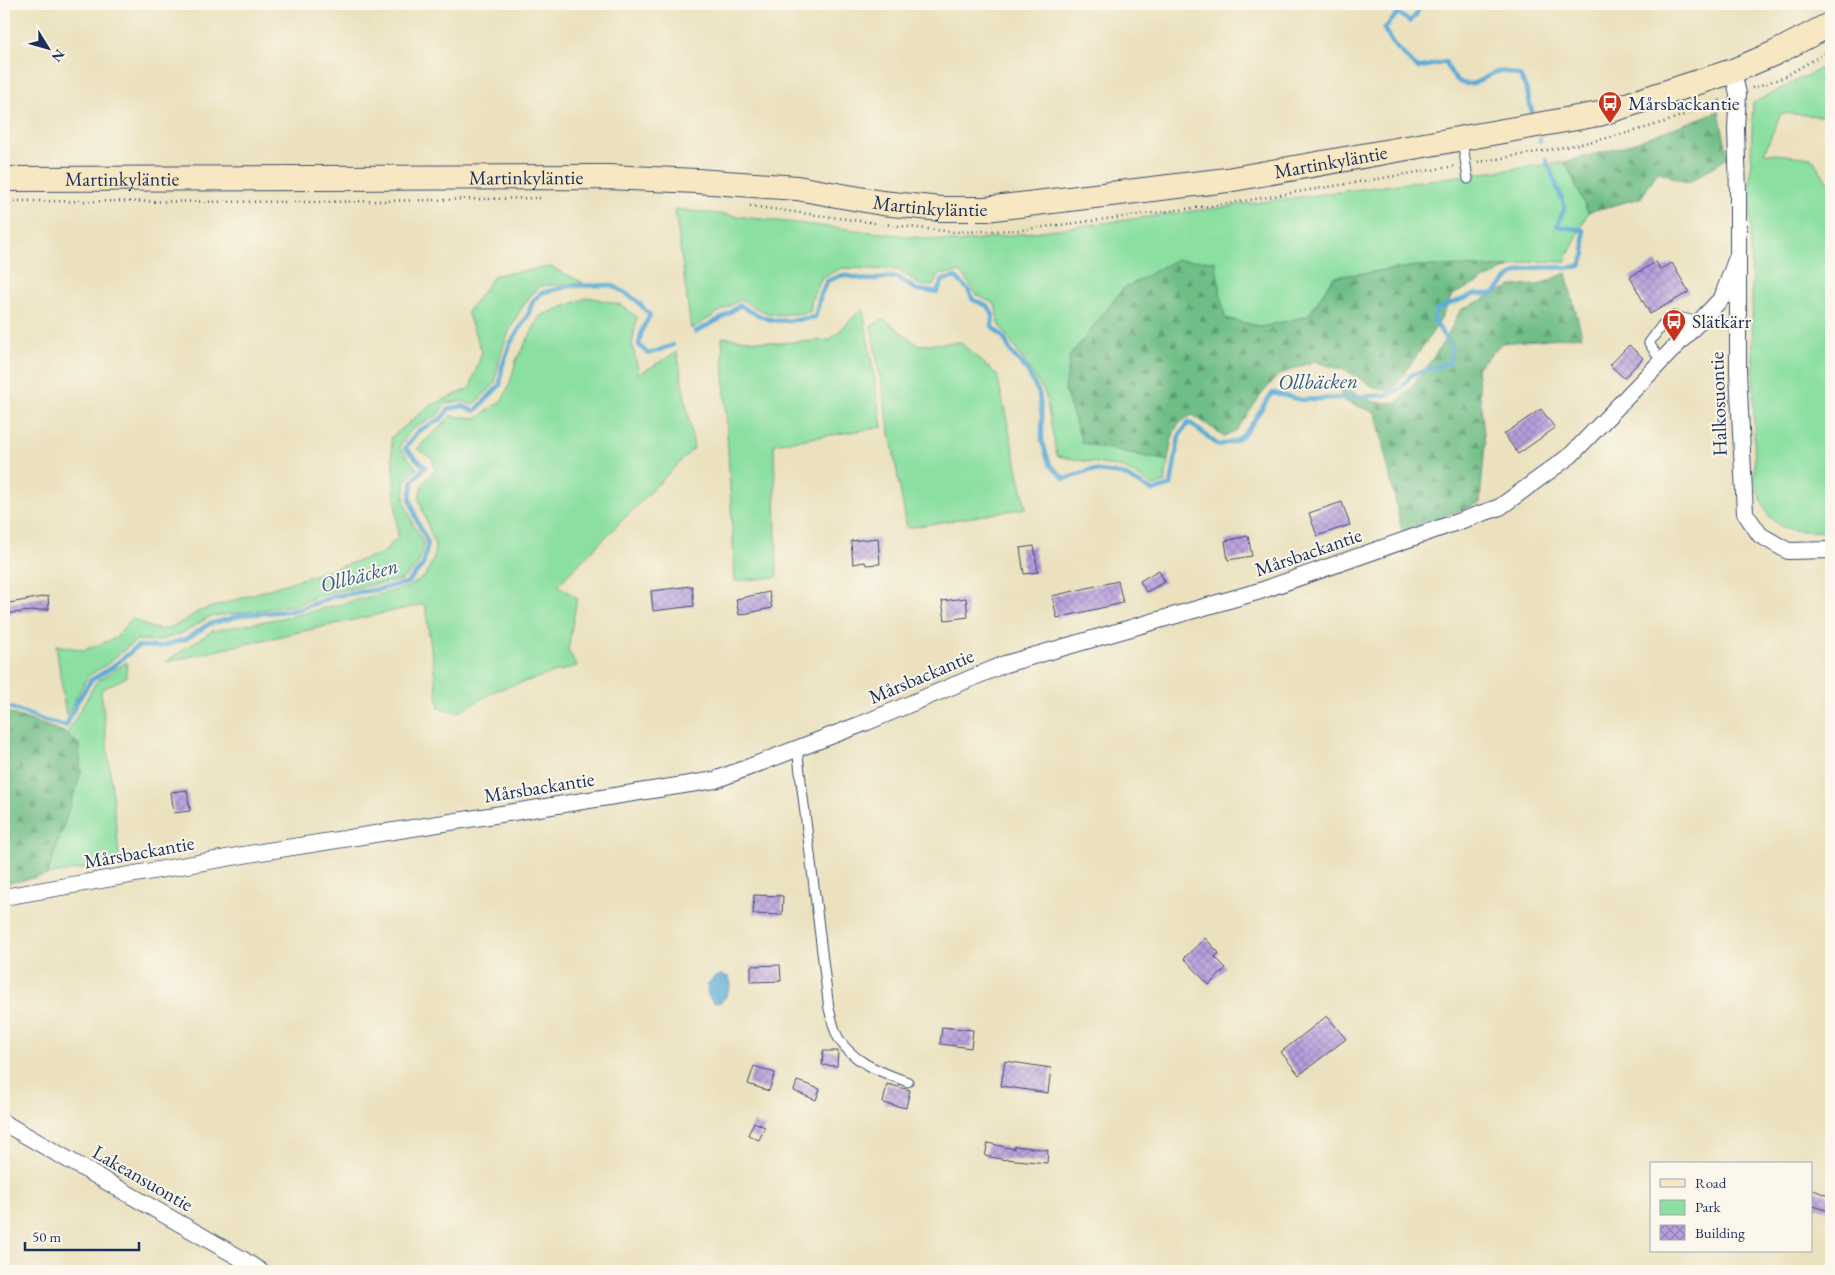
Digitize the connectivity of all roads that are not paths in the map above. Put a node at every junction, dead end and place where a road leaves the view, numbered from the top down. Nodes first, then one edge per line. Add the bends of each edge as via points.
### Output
1 (1831, 24) edge
2 (1736, 82) junction
3 (1462, 139) junction
4 (4, 179) edge
5 (1468, 179) dead end
6 (1737, 257) junction
7 (1699, 322) junction
8 (1665, 358) junction
9 (1831, 550) edge
10 (797, 748) junction
11 (4, 897) edge
12 (908, 1082) dead end
13 (4, 1123) edge
14 (260, 1271) edge

1 - 2 street, Martinkyläntie via 1775,54
2 - 3 street, Martinkyläntie via 1599,114
2 - 6 street, Halkosuontie
3 - 4 street, Martinkyläntie via 1227,180 986,209 941,209 882,203 798,188 608,177
3 - 5 lane
6 - 7 street, Mårsbackantie via 1722,298
6 - 9 street, Halkosuontie via 1738,371 1745,512 1760,534 1788,552
7 - 8 street, Mårsbackantie
7 - 8 lane via 1674,316 1662,325 1649,344 1656,354
8 - 10 street, Mårsbackantie via 1572,455 1500,507 1260,592 1005,664
10 - 11 street, Mårsbackantie via 715,780
10 - 12 lane via 829,1009 839,1038 853,1056 866,1065
13 - 14 street, Lakeansuontie

